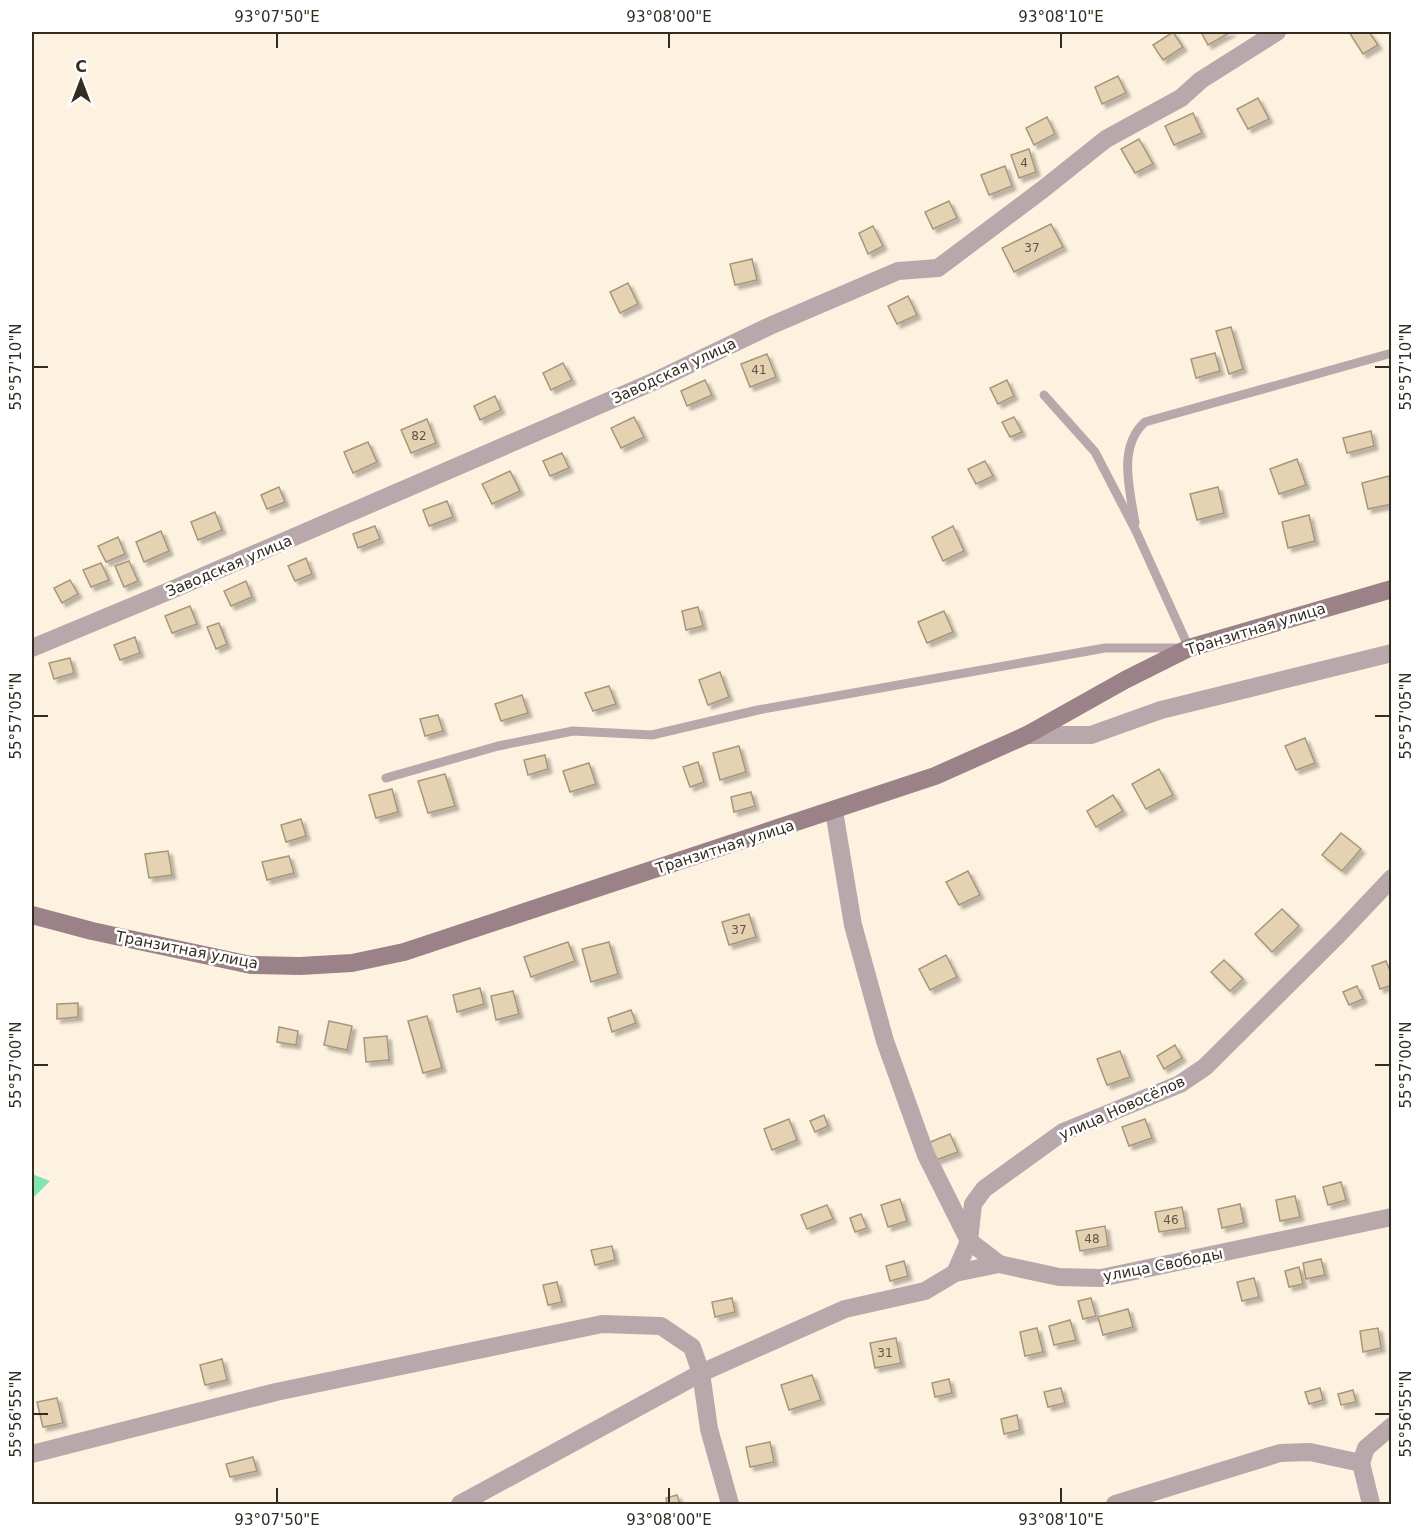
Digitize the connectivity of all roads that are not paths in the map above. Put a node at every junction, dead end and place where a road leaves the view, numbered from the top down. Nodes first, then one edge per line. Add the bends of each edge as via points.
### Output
1 (1277, 32) edge
2 (1392, 353) edge
3 (1044, 395) dead end
4 (1136, 531) junction
5 (1392, 589) edge
6 (32, 648) edge
7 (1189, 648) junction
8 (1392, 653) edge
9 (1027, 735) junction
10 (386, 778) dead end
11 (834, 811) junction
12 (1392, 878) edge
13 (32, 915) edge
14 (1392, 1217) edge
15 (969, 1241) junction
16 (999, 1264) junction
17 (955, 1273) junction
18 (701, 1372) junction
19 (1392, 1426) edge
20 (32, 1454) edge
21 (1361, 1463) junction
22 (460, 1504) edge
23 (730, 1504) edge
24 (1115, 1504) edge
25 (1371, 1504) edge

1 - 6 street, Заводская улица via 1201,80 1181,98 1106,139 938,268 898,271 655,381
2 - 4 lane via 1145,422 1130,443 1127,466
3 - 4 lane via 1095,452
4 - 7 lane
5 - 7 main road, Транзитная улица
7 - 9 main road, Транзитная улица
7 - 10 lane via 1105,648 758,710 652,735 573,731 498,746
8 - 9 street via 1161,710 1091,735
9 - 11 main road, Транзитная улица via 935,776
11 - 13 main road, Транзитная улица via 404,952 352,963 251,965
11 - 15 street via 854,926 885,1041 926,1155
12 - 15 street, улица Новосёлов via 1204,1067 1180,1084 1063,1132 984,1189 973,1204
14 - 16 street, улица Свободы via 1101,1278 1059,1277
15 - 16 street
15 - 17 street, улица Новосёлов
16 - 17 street, улица Свободы
17 - 18 street, улица Свободы via 925,1291 845,1309
18 - 20 street via 692,1347 661,1326 602,1324 276,1392
18 - 22 street, улица Свободы
18 - 23 street via 709,1429
19 - 21 street via 1366,1448
21 - 24 street via 1310,1452 1280,1453
21 - 25 street

